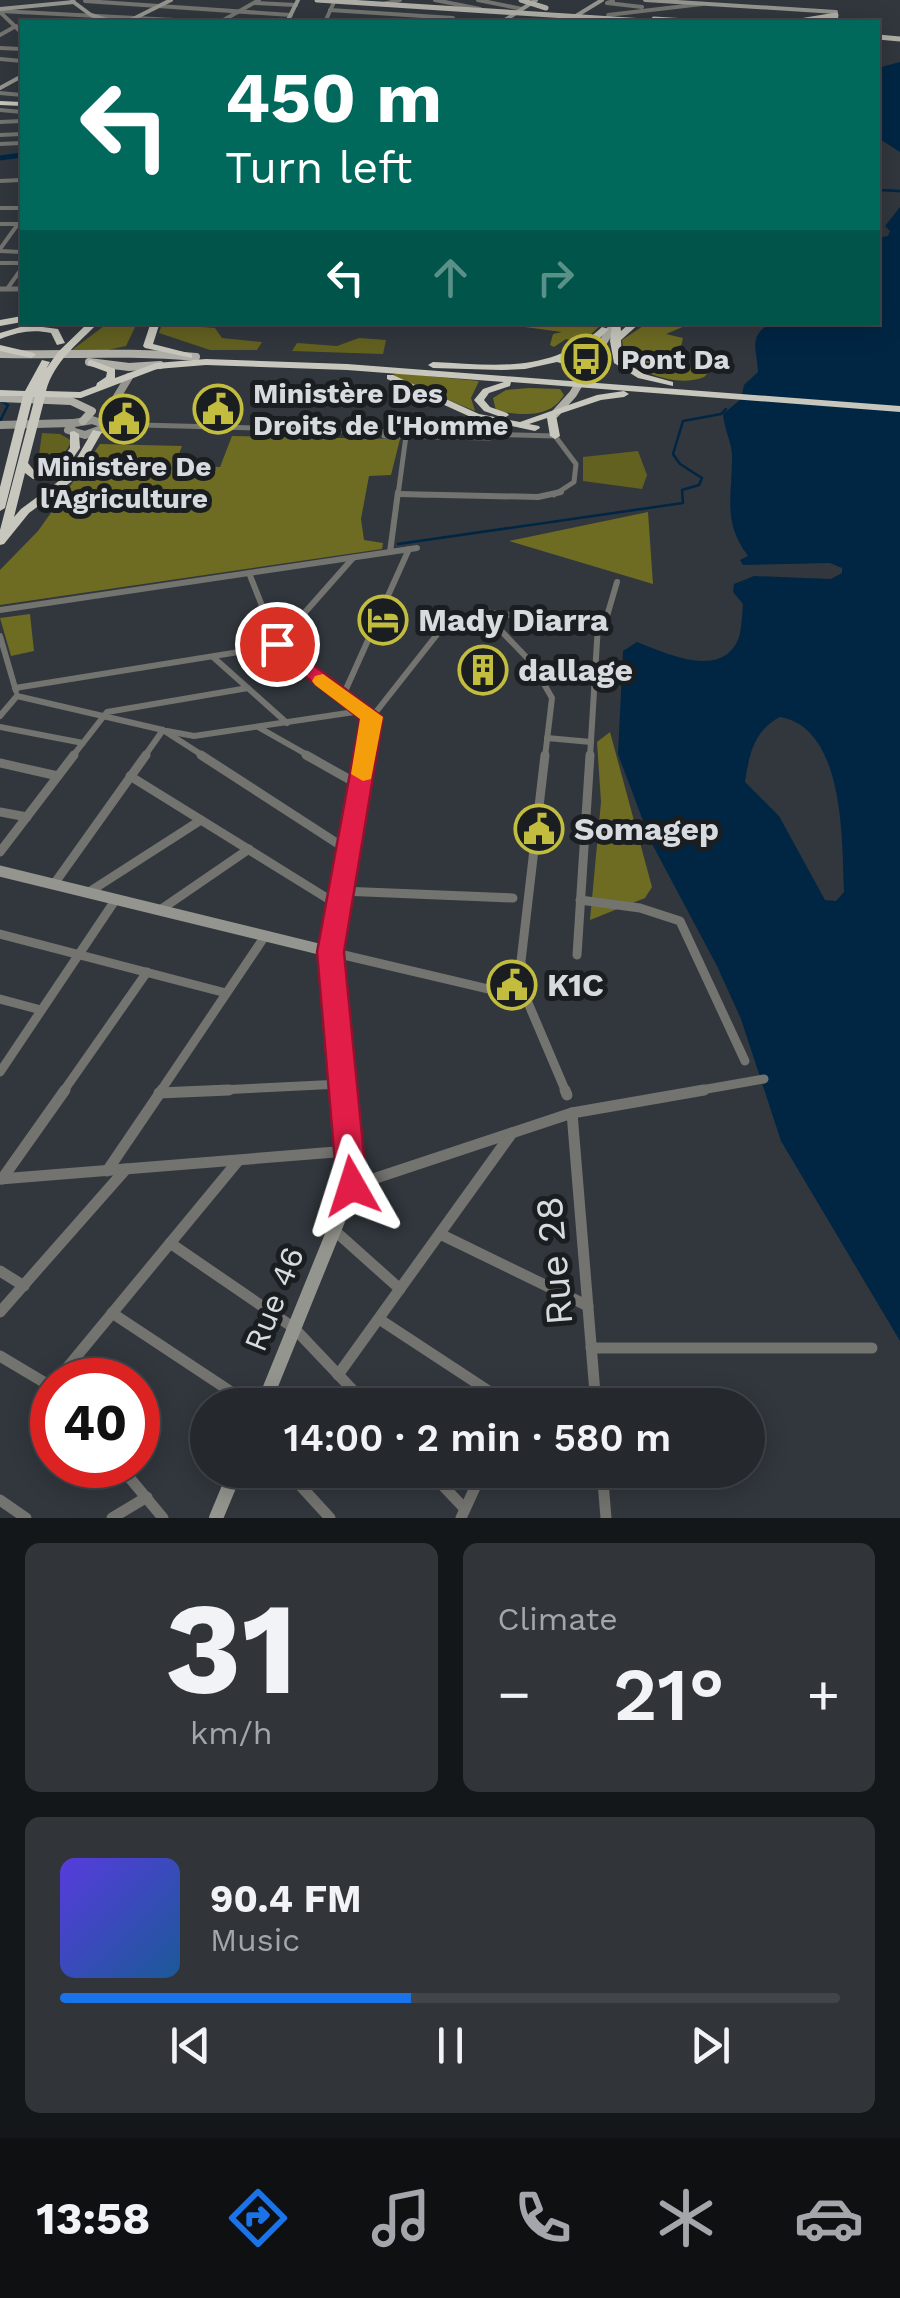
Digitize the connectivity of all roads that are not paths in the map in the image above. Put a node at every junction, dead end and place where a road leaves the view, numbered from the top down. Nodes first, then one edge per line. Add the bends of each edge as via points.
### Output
1 (97, 0) edge
2 (124, 0) edge
3 (171, 0) edge
4 (220, 0) edge
5 (317, 0) edge
6 (334, 0) edge
7 (440, 0) edge
8 (478, 0) edge
9 (521, 0) edge
10 (600, 0) edge
11 (645, 0) edge
12 (73, 1) edge
13 (85, 1) edge
14 (257, 1) edge
15 (613, 1) edge
16 (391, 2) edge
17 (297, 3) edge
18 (117, 4) junction
19 (706, 4) junction
20 (159, 6) junction
21 (418, 6) junction
22 (526, 6) edge
23 (666, 8) junction
24 (203, 9) junction
25 (0, 10) edge
26 (330, 10) junction
27 (240, 12) junction
28 (378, 12) junction
29 (494, 12) junction
30 (406, 14) junction
31 (531, 14) junction
32 (291, 15) junction
33 (92, 16) junction
34 (138, 17) junction
35 (446, 17) junction
36 (836, 17) edge
37 (452, 18) dead end
38 (572, 18) edge
39 (607, 19) edge
40 (84, 20) edge
41 (106, 20) edge
42 (131, 20) edge
43 (169, 20) edge
44 (224, 20) edge
45 (288, 20) edge
46 (326, 20) edge
47 (367, 20) edge
48 (398, 20) edge
49 (442, 20) edge
50 (617, 20) joint
51 (639, 20) edge
52 (20, 30) edge
53 (0, 36) edge
54 (20, 80) edge
55 (1, 100) edge
56 (0, 224) edge
57 (20, 224) edge
58 (0, 250) edge
59 (20, 268) edge
60 (3, 289) edge
61 (83, 325) edge
62 (91, 325) edge
63 (155, 325) edge
64 (634, 325) edge
65 (607, 326) edge
66 (0, 336) edge
67 (614, 342) junction
68 (61, 345) junction
69 (0, 354) edge
70 (32, 355) joint
71 (196, 358) junction
72 (558, 360) junction
73 (91, 362) junction
74 (174, 363) junction
75 (301, 363) junction
76 (521, 366) junction
77 (587, 368) junction
78 (45, 371) junction
79 (129, 377) junction
80 (553, 382) junction
81 (730, 394) junction
82 (0, 396) edge
83 (570, 399) junction
84 (900, 407) edge
85 (552, 416) junction
86 (0, 427) edge
87 (76, 427) junction
88 (100, 428) junction
89 (25, 429) junction
90 (537, 431) junction
91 (406, 434) junction
92 (556, 438) junction
93 (0, 453) edge
94 (25, 465) junction
95 (398, 494) junction
96 (0, 508) edge
97 (2, 537) edge
98 (390, 552) junction
99 (353, 558) junction
100 (249, 573) junction
101 (617, 582) dead end
102 (0, 610) edge
103 (598, 626) junction
104 (440, 632) dead end
105 (0, 636) edge
106 (277, 645) junction
107 (213, 656) junction
108 (4, 663) edge
109 (248, 688) junction
110 (16, 692) junction
111 (342, 698) junction
112 (363, 711) junction
113 (0, 716) edge
114 (104, 716) junction
115 (372, 717) junction
116 (287, 723) junction
117 (0, 726) edge
118 (258, 727) junction
119 (163, 730) junction
120 (547, 738) junction
121 (590, 742) junction
122 (84, 743) junction
123 (0, 763) edge
124 (58, 776) junction
125 (130, 776) junction
126 (361, 786) junction
127 (0, 812) edge
128 (27, 817) junction
129 (202, 820) junction
130 (249, 849) junction
131 (346, 849) junction
132 (0, 852) edge
133 (0, 870) edge
134 (54, 884) junction
135 (341, 891) junction
136 (89, 892) junction
137 (513, 898) dead end
138 (116, 899) junction
139 (580, 900) junction
140 (338, 905) junction
141 (160, 910) junction
142 (0, 934) edge
143 (265, 936) junction
144 (330, 952) junction
145 (79, 955) junction
146 (577, 955) dead end
147 (146, 972) junction
148 (226, 993) junction
149 (526, 998) junction
150 (0, 999) edge
151 (42, 1010) junction
152 (745, 1061) dead end
153 (1, 1068) edge
154 (764, 1080) dead end
155 (341, 1084) junction
156 (159, 1093) junction
157 (567, 1095) dead end
158 (572, 1113) junction
159 (512, 1133) junction
160 (348, 1151) junction
161 (238, 1161) junction
162 (126, 1169) junction
163 (106, 1171) junction
164 (1, 1179) edge
165 (352, 1186) junction
166 (334, 1230) junction
167 (440, 1234) junction
168 (170, 1244) junction
169 (0, 1271) edge
170 (24, 1286) junction
171 (400, 1290) junction
172 (588, 1306) junction
173 (0, 1312) edge
174 (112, 1314) junction
175 (379, 1318) junction
176 (294, 1328) junction
177 (592, 1348) junction
178 (872, 1348) dead end
179 (0, 1356) edge
180 (75, 1358) edge
181 (30, 1372) edge
182 (338, 1375) junction
183 (224, 1388) edge
184 (271, 1388) edge
185 (351, 1388) edge
186 (484, 1388) edge
187 (595, 1388) edge
188 (139, 1488) edge
189 (228, 1488) edge
190 (302, 1488) edge
191 (442, 1488) edge
192 (475, 1488) edge
193 (604, 1488) edge
194 (146, 1496) junction
195 (0, 1500) edge
196 (463, 1514) edge
197 (26, 1518) edge
198 (112, 1518) edge
199 (164, 1518) edge
200 (216, 1518) edge
201 (330, 1518) edge
202 (606, 1518) edge

1 - 13 street
2 - 18 street
3 - 20 street
4 - 24 street
5 - 6 main road
6 - 16 main road
6 - 26 street
7 - 21 street
7 - 29 street
8 - 22 street
9 - 22 main road
10 - 38 street
11 - 19 street
12 - 13 street
12 - 25 street
12 - 33 street
13 - 18 street
14 - 17 street
14 - 27 street
15 - 23 street via 606,3
16 - 21 main road
16 - 28 street
17 - 32 street
18 - 20 street
18 - 33 street
19 - 23 street
19 - 36 street
20 - 24 street
20 - 34 street
21 - 29 main road
21 - 30 street
22 - 29 main road
22 - 31 main road
22 - 31 main road
22 - 38 main road
23 - 39 street
24 - 27 street
25 - 33 street
25 - 52 street
26 - 28 street
26 - 46 street
27 - 32 street
27 - 44 street
28 - 30 street
28 - 47 street
30 - 35 street
30 - 48 street
31 - 38 main road
32 - 45 street
33 - 34 street
33 - 40 street
33 - 41 street
34 - 42 street
34 - 43 street
35 - 37 street
35 - 49 street
38 - 39 main road
38 - 50 main road
39 - 50 street
39 - 51 main road
52 - 53 street
54 - 55 street
56 - 57 street
57 - 58 street
59 - 60 street
61 - 68 highway
62 - 68 highway
63 - 71 highway via 148,346
64 - 67 highway
65 - 67 highway
65 - 72 highway via 586,347
65 - 76 highway via 576,350
65 - 77 main road
66 - 68 highway via 41,327 55,331
67 - 81 highway via 617,360 642,376
68 - 78 highway
69 - 70 highway
69 - 73 main road
70 - 71 main road via 144,352
71 - 75 highway
72 - 76 highway
72 - 77 highway
73 - 74 main road
73 - 78 highway via 108,368 111,378 66,388
74 - 75 highway
74 - 79 highway
75 - 76 highway
75 - 80 highway
75 - 90 highway via 395,378 476,416
77 - 83 main road
78 - 89 highway
79 - 82 highway via 81,395
79 - 88 street
80 - 81 highway
80 - 83 highway via 504,384 479,400 516,417 544,414
81 - 84 highway
81 - 85 highway via 612,395
82 - 87 main road via 78,402 92,411
83 - 85 main road
85 - 90 highway
85 - 92 highway
86 - 87 street
87 - 88 street
87 - 88 street
87 - 94 highway via 75,448 61,472 42,478
88 - 91 street
88 - 97 highway via 71,477
89 - 93 highway
89 - 94 highway
89 - 96 highway
90 - 91 street
90 - 92 street
91 - 95 street
92 - 95 street via 577,468 574,482 559,494
94 - 97 highway
95 - 98 street
98 - 99 street
98 - 111 street via 413,549
99 - 100 street
99 - 106 street
100 - 102 street
100 - 106 street
101 - 103 street
103 - 120 street via 484,612 532,663 552,698
103 - 121 street
104 - 115 street
105 - 108 street
106 - 107 street
106 - 111 street
107 - 109 street
107 - 110 street
108 - 110 street
109 - 114 street
109 - 116 street
110 - 113 street
110 - 114 street
111 - 112 street
112 - 115 street
112 - 116 street
114 - 119 street
114 - 122 street
115 - 126 street, Rue 46
116 - 118 street
117 - 122 street
118 - 119 street via 194,736
118 - 126 street
119 - 125 street
119 - 131 street
120 - 121 street
120 - 149 street via 521,960
121 - 139 street
122 - 124 street
123 - 124 street
124 - 128 street
125 - 129 street
125 - 134 street
126 - 131 street, Rue 46
127 - 128 street
128 - 132 street
129 - 130 street
129 - 136 street
130 - 140 street
130 - 141 street
131 - 135 street, Rue 46
133 - 134 street
134 - 136 street
135 - 137 street
135 - 140 street, Rue 46
136 - 138 street
138 - 141 street
138 - 145 street
139 - 146 street
139 - 152 street via 680,921
140 - 144 street, Rue 46
141 - 143 street
142 - 145 street
143 - 144 street
143 - 148 street
144 - 149 street
144 - 155 street, Rue 46
145 - 147 street
145 - 151 street
147 - 148 street
147 - 164 street
148 - 156 street
149 - 157 street
150 - 151 street
151 - 153 street
154 - 158 street
155 - 156 street
155 - 160 street, Rue 46
156 - 163 street
158 - 159 street
158 - 172 street, Rue 28
159 - 165 street
159 - 167 street
160 - 161 street
160 - 165 street, Rue 46
161 - 162 street
161 - 168 street
162 - 163 street
162 - 170 street
163 - 164 street
165 - 166 street, Rue 46
166 - 171 street
166 - 176 street, Rue 46
167 - 171 street
167 - 172 street
168 - 174 street
168 - 176 street
169 - 170 street
170 - 173 street
171 - 175 street
172 - 177 street, Rue 28
174 - 180 street
174 - 183 street
175 - 182 street
175 - 186 street
176 - 182 street
176 - 184 street, Rue 46
177 - 178 street
177 - 187 street, Rue 28
179 - 181 street
182 - 185 street
188 - 194 street
189 - 200 street
190 - 201 street
191 - 196 street
192 - 196 street
193 - 202 street
194 - 198 street
194 - 199 street
195 - 197 street

